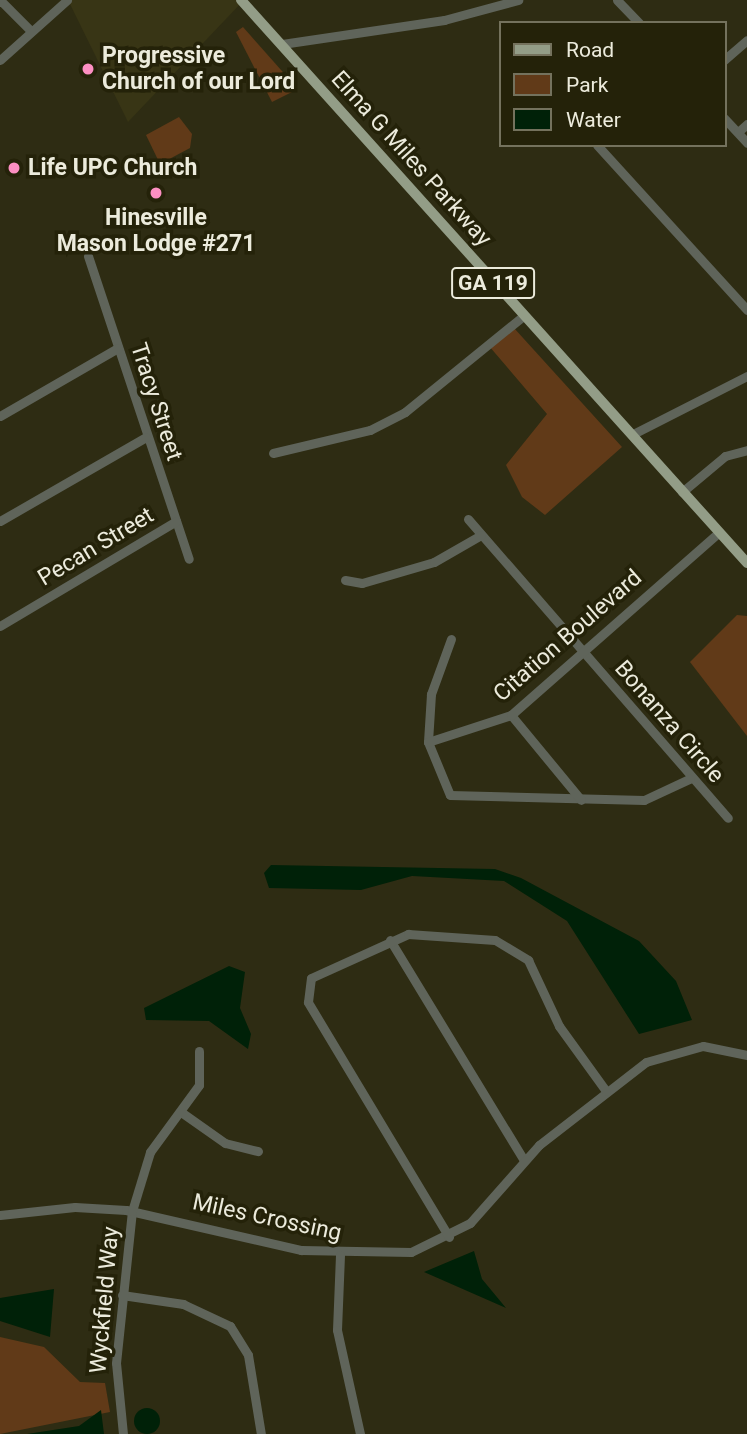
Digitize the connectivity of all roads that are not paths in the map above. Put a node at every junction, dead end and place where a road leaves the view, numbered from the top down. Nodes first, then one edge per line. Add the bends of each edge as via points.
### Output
1 (67, 0) edge
2 (241, 0) edge
3 (518, 0) edge
4 (617, 0) edge
5 (0, 1) edge
6 (637, 21) edge
7 (31, 31) junction
8 (747, 40) edge
9 (282, 44) junction
10 (726, 58) edge
11 (0, 60) edge
12 (726, 120) edge
13 (747, 124) edge
14 (738, 132) junction
15 (747, 143) edge
16 (599, 147) edge
17 (88, 256) dead end
18 (747, 310) edge
19 (523, 316) junction
20 (118, 348) junction
21 (747, 376) edge
22 (0, 416) edge
23 (633, 434) junction
24 (146, 436) junction
25 (747, 450) edge
26 (273, 453) dead end
27 (682, 492) junction
28 (468, 519) dead end
29 (0, 521) edge
30 (176, 521) junction
31 (719, 532) junction
32 (481, 535) junction
33 (189, 559) dead end
34 (747, 563) edge
35 (345, 580) dead end
36 (0, 626) edge
37 (451, 639) dead end
38 (582, 649) junction
39 (511, 715) junction
40 (428, 742) junction
41 (690, 779) junction
42 (581, 800) junction
43 (728, 818) dead end
44 (390, 940) junction
45 (198, 1051) dead end
46 (747, 1055) edge
47 (606, 1091) junction
48 (181, 1112) junction
49 (258, 1151) dead end
50 (524, 1160) junction
51 (132, 1211) junction
52 (0, 1215) edge
53 (449, 1237) junction
54 (340, 1255) junction
55 (122, 1295) junction
56 (123, 1434) edge
57 (261, 1434) edge
58 (360, 1434) edge

1 - 7 street
2 - 9 main road, Elma G Miles Parkway / GA 119
3 - 9 street via 444,20
4 - 6 street
5 - 7 street
7 - 11 street
8 - 10 street
9 - 19 main road, Elma G Miles Parkway / GA 119
12 - 14 street
13 - 14 street
14 - 15 street
16 - 18 street
17 - 20 street, Tracy Street
19 - 23 main road, Elma G Miles Parkway / GA 119
19 - 26 street via 405,412 370,430
20 - 22 street
20 - 24 street, Tracy Street
21 - 23 street
23 - 27 main road, Elma G Miles Parkway / GA 119
24 - 29 street
24 - 30 street, Tracy Street
25 - 27 street via 725,456
27 - 31 main road, Elma G Miles Parkway / GA 119
28 - 32 street, Bonanza Circle
30 - 33 street, Tracy Street
30 - 36 street, Pecan Street
31 - 34 main road, Elma G Miles Parkway / GA 119
31 - 38 street, Citation Boulevard
32 - 35 street via 434,562 362,583
32 - 38 street, Bonanza Circle
37 - 40 street via 431,694
38 - 39 street, Citation Boulevard
38 - 41 street, Bonanza Circle
39 - 40 street, Citation Boulevard
39 - 42 street
40 - 42 street via 450,796
41 - 42 street via 656,798
41 - 43 street, Bonanza Circle
44 - 47 street via 450,933 513,948 528,960 559,1026
44 - 50 street
44 - 53 street via 320,971 306,989 308,1002
45 - 48 street, Wyckfield Way via 199,1085
46 - 47 street, Miles Crossing via 704,1046 676,1050 646,1062
47 - 50 street, Miles Crossing
48 - 49 street via 225,1143
48 - 51 street, Wyckfield Way via 150,1152
50 - 53 street, Miles Crossing via 470,1223
51 - 52 street, Miles Crossing via 75,1207
51 - 54 street, Miles Crossing
51 - 55 street, Wyckfield Way
53 - 54 street, Miles Crossing via 411,1252
54 - 58 street via 340,1351
55 - 56 street, Wyckfield Way via 116,1378
55 - 57 street via 183,1304 230,1326 248,1355

